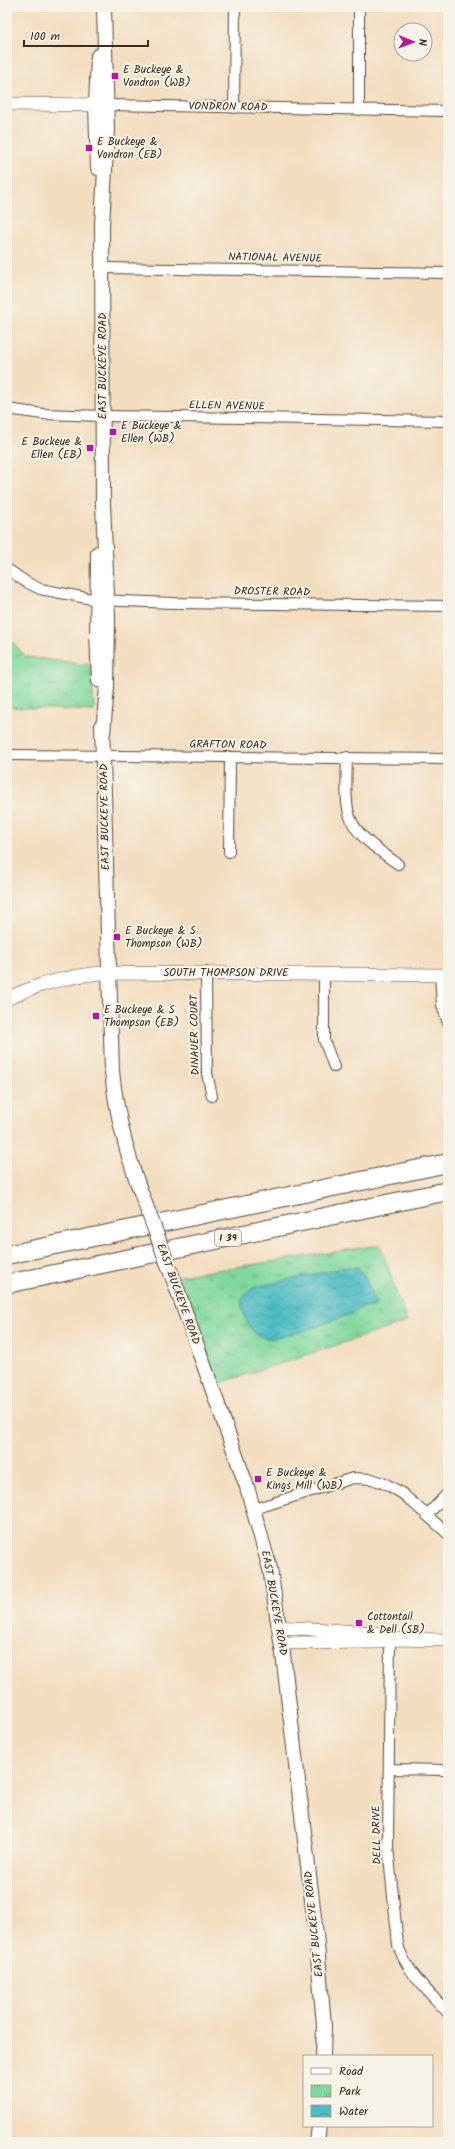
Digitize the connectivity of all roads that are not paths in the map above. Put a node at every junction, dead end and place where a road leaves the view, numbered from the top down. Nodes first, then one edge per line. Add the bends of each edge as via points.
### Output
1 (103, 7) edge
2 (235, 7) edge
3 (359, 7) edge
4 (7, 104) edge
5 (102, 105) junction
6 (234, 108) junction
7 (359, 110) junction
8 (448, 111) edge
9 (102, 268) junction
10 (448, 273) edge
11 (7, 409) edge
12 (103, 416) junction
13 (448, 421) edge
14 (7, 569) edge
15 (102, 601) junction
16 (448, 606) edge
17 (7, 755) edge
18 (104, 755) junction
19 (230, 757) junction
20 (347, 757) junction
21 (448, 759) edge
22 (229, 852) dead end
23 (398, 864) dead end
24 (206, 972) junction
25 (106, 973) junction
26 (324, 974) junction
27 (444, 975) edge
28 (7, 999) edge
29 (448, 1023) edge
30 (334, 1067) dead end
31 (212, 1096) dead end
32 (448, 1163) edge
33 (448, 1191) edge
34 (7, 1255) edge
35 (7, 1284) edge
36 (448, 1493) edge
37 (254, 1508) junction
38 (427, 1515) junction
39 (448, 1534) edge
40 (278, 1627) junction
41 (390, 1639) junction
42 (448, 1640) edge
43 (281, 1643) junction
44 (389, 1769) junction
45 (448, 1770) edge
46 (448, 2013) edge
47 (323, 2055) edge
48 (319, 2127) edge
49 (317, 2142) edge

1 - 5 main road, EAST BUCKEYE ROAD
2 - 6 street
3 - 7 street
4 - 5 street, VONDRON ROAD
5 - 6 street, VONDRON ROAD
5 - 9 main road, EAST BUCKEYE ROAD
6 - 7 street, VONDRON ROAD
7 - 8 street, VONDRON ROAD
9 - 10 street, NATIONAL AVENUE
9 - 12 main road, EAST BUCKEYE ROAD
11 - 12 street, ELLEN AVENUE via 43,414
12 - 13 street, ELLEN AVENUE
12 - 15 main road, EAST BUCKEYE ROAD
14 - 15 street, DROSTER ROAD via 40,589
15 - 16 street, DROSTER ROAD
15 - 18 main road, EAST BUCKEYE ROAD via 107,688
17 - 18 street, GRAFTON ROAD
18 - 19 street, GRAFTON ROAD
18 - 25 main road, EAST BUCKEYE ROAD
19 - 20 street, GRAFTON ROAD
19 - 22 street
20 - 21 street, GRAFTON ROAD
20 - 23 street via 346,800 353,825 367,842
24 - 25 street, SOUTH THOMPSON DRIVE
24 - 26 street, SOUTH THOMPSON DRIVE
24 - 31 street, DINAUER COURT via 206,1073
25 - 28 street, SOUTH THOMPSON DRIVE via 62,980 23,991
25 - 37 main road, EAST BUCKEYE ROAD, bridge via 102,1031 106,1080 115,1127 125,1147 177,1289
26 - 27 street, SOUTH THOMPSON DRIVE
26 - 30 street via 324,1040
27 - 29 street via 442,1005
32 - 34 highway
33 - 35 highway, I 39
36 - 38 street
37 - 38 street via 353,1478 362,1478 380,1481 396,1489
37 - 40 main road, EAST BUCKEYE ROAD via 270,1569
38 - 39 street
40 - 41 street via 378,1633
40 - 43 main road, EAST BUCKEYE ROAD
41 - 42 street
41 - 43 street via 378,1642
41 - 44 street, DELL DRIVE
43 - 47 main road, EAST BUCKEYE ROAD via 316,1934 324,2025
44 - 45 street
44 - 46 street, DELL DRIVE via 388,1847 398,1945 403,1960 411,1972
48 - 49 main road

